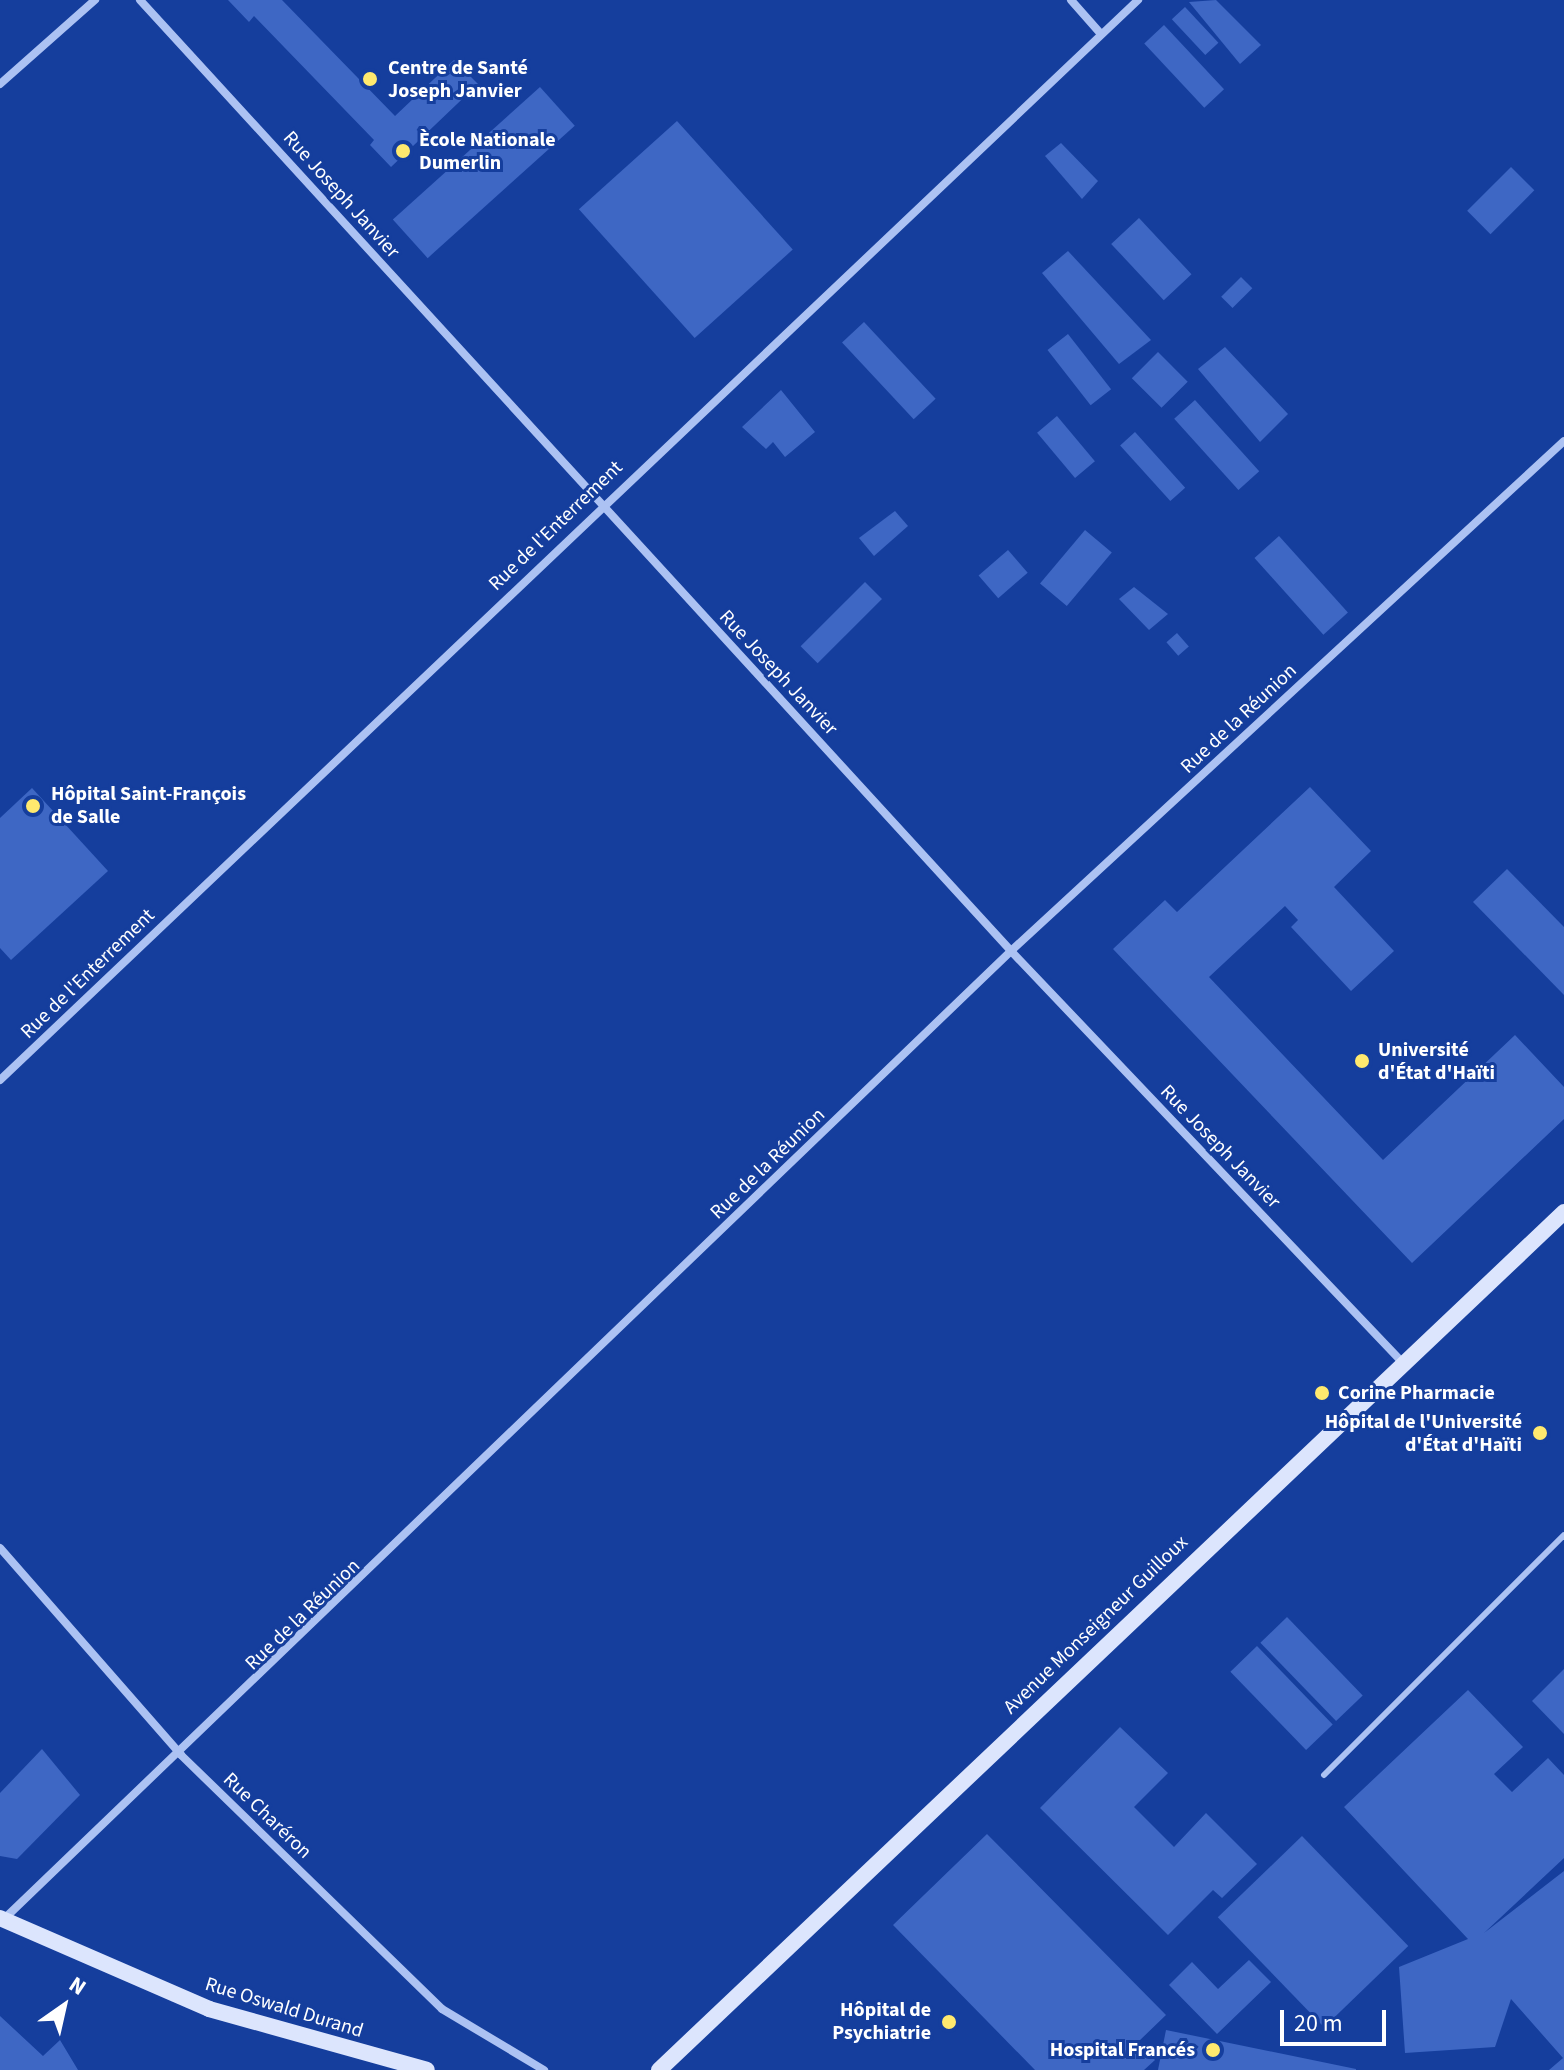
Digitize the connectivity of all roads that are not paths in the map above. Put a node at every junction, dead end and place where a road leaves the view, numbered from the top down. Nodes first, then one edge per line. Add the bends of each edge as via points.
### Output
1 (95, 0) edge
2 (140, 0) edge
3 (1071, 0) edge
4 (1138, 0) edge
5 (1101, 34) junction
6 (0, 84) edge
7 (1564, 441) edge
8 (601, 504) junction
9 (1011, 951) junction
10 (0, 1080) edge
11 (1564, 1212) edge
12 (1401, 1361) junction
13 (1564, 1535) edge
14 (0, 1548) edge
15 (181, 1755) junction
16 (1324, 1775) dead end
17 (2, 1919) edge
18 (427, 2070) edge
19 (544, 2070) edge
20 (659, 2070) edge

1 - 6 street
2 - 8 street, Rue Joseph Janvier
3 - 5 street
4 - 5 street, Rue de l'Enterrement
5 - 8 street, Rue de l'Enterrement
7 - 9 street, Rue de la Réunion
8 - 9 street, Rue Joseph Janvier
8 - 10 street, Rue de l'Enterrement
9 - 12 street, Rue Joseph Janvier
9 - 15 street, Rue de la Réunion
11 - 12 street, Avenue Monseigneur Guilloux
12 - 20 street, Avenue Monseigneur Guilloux
13 - 16 lane
14 - 15 street, Rue Charéron
15 - 17 street, Rue de la Réunion
15 - 19 street, Rue Charéron via 442,2009
17 - 18 street, Rue Oswald Durand via 209,2009

